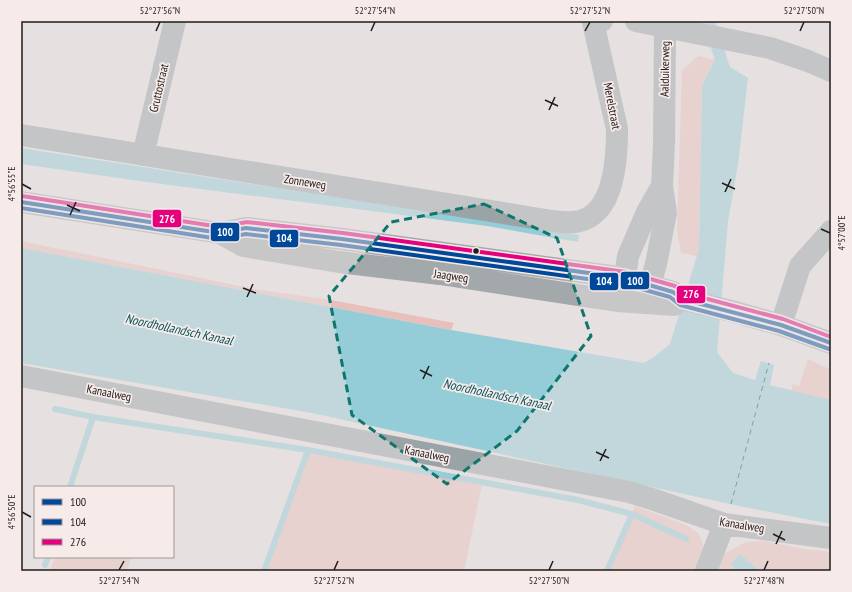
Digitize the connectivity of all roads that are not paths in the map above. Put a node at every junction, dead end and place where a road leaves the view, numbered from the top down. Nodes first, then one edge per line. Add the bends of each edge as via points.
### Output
1 (175, 21) edge
2 (594, 21) edge
3 (636, 21) edge
4 (665, 27) junction
5 (831, 71) edge
6 (21, 135) edge
7 (143, 155) junction
8 (662, 186) junction
9 (21, 202) edge
10 (589, 216) joint
11 (831, 231) edge
12 (220, 233) junction
13 (625, 278) junction
14 (650, 294) junction
15 (781, 324) junction
16 (831, 343) edge
17 (21, 376) edge
18 (724, 524) junction
19 (831, 538) edge
20 (706, 571) edge

1 - 7 street, Gruttostraat
2 - 10 street, Merelstraat via 617,129 616,154 610,186 601,207
3 - 4 street
4 - 5 street, Aalduikerweg via 770,48
4 - 8 street, Aalduikerweg
6 - 7 street, Zonneweg
7 - 10 street, Zonneweg via 552,221 575,222
8 - 13 street, Aalduikerweg via 646,212 628,256
8 - 14 street, Aalduikerweg via 666,213
9 - 12 main road, Jaagweg
11 - 15 street via 800,266
12 - 13 main road, Jaagweg via 246,228 283,232
12 - 14 main road, Jaagweg via 243,246 338,262 440,274 617,301
13 - 14 street
14 - 15 main road, Jaagweg via 674,305 682,299
15 - 16 main road, Jaagweg
17 - 18 street, Kanaalweg via 628,492
18 - 19 street, Kanaalweg
18 - 20 street

